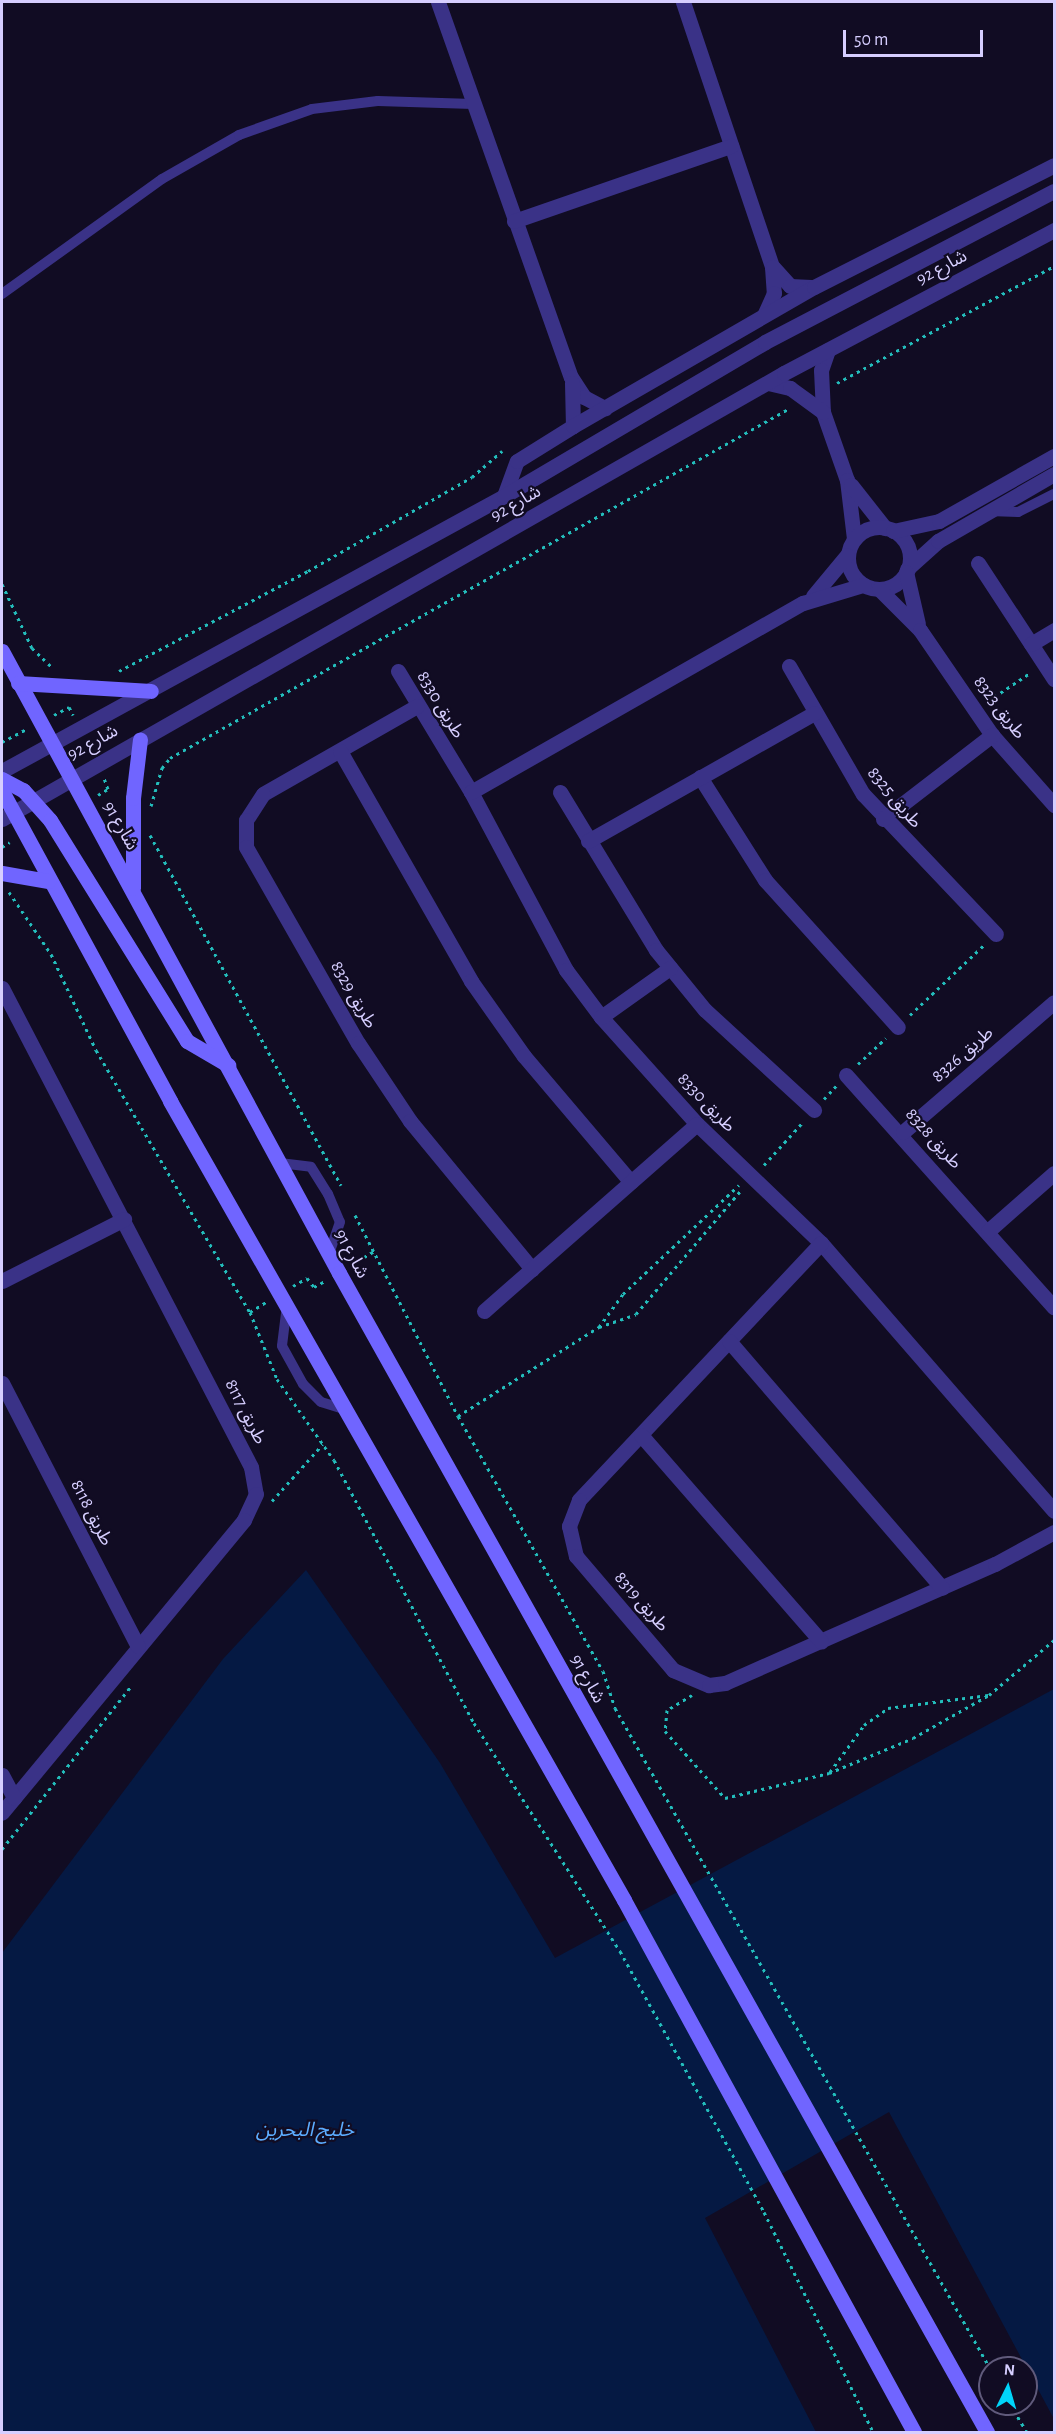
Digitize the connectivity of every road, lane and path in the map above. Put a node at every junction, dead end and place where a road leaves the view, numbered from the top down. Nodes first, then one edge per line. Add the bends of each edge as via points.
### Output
1 (438, 2) edge
2 (683, 2) edge
3 (474, 104) junction
4 (731, 146) junction
5 (1054, 165) edge
6 (1054, 191) edge
7 (514, 221) junction
8 (1054, 230) edge
9 (1054, 266) edge
10 (772, 267) junction
11 (814, 287) junction
12 (2, 294) edge
13 (764, 315) junction
14 (828, 350) junction
15 (571, 377) junction
16 (768, 382) junction
17 (814, 395) junction
18 (605, 408) junction
19 (573, 426) junction
20 (513, 446) dead end
21 (1054, 456) edge
22 (1054, 474) edge
23 (848, 480) junction
24 (1054, 494) edge
25 (504, 496) junction
26 (989, 511) junction
27 (890, 529) junction
28 (854, 539) junction
29 (847, 555) junction
30 (978, 563) dead end
31 (907, 571) junction
32 (2, 584) edge
33 (863, 585) junction
34 (879, 589) junction
35 (804, 603) junction
36 (920, 630) junction
37 (1054, 630) edge
38 (1031, 644) junction
39 (2, 651) edge
40 (1044, 664) junction
41 (789, 666) dead end
42 (60, 671) dead end
43 (398, 671) dead end
44 (112, 672) dead end
45 (1054, 679) edge
46 (18, 683) junction
47 (151, 691) junction
48 (417, 706) junction
49 (974, 711) junction
50 (814, 713) junction
51 (992, 735) junction
52 (140, 739) junction
53 (52, 745) junction
54 (340, 751) junction
55 (2, 771) edge
56 (700, 777) junction
57 (71, 778) junction
58 (2, 779) edge
59 (2, 791) edge
60 (471, 792) junction
61 (560, 792) dead end
62 (34, 799) junction
63 (1054, 805) edge
64 (148, 814) dead end
65 (7, 816) edge
66 (883, 819) junction
67 (147, 823) dead end
68 (588, 840) junction
69 (2, 873) edge
70 (48, 881) junction
71 (133, 888) junction
72 (996, 934) joint
73 (670, 968) junction
74 (2, 987) edge
75 (1053, 1007) edge
76 (601, 1017) junction
77 (898, 1027) junction
78 (228, 1065) junction
79 (846, 1075) junction
80 (814, 1110) junction
81 (697, 1124) junction
82 (903, 1132) junction
83 (280, 1163) junction
84 (1054, 1173) edge
85 (754, 1176) junction
86 (631, 1182) junction
87 (345, 1193) dead end
88 (353, 1212) dead end
89 (124, 1219) junction
90 (988, 1231) junction
91 (821, 1243) junction
92 (373, 1252) junction
93 (329, 1254) junction
94 (532, 1269) junction
95 (339, 1273) junction
96 (2, 1281) edge
97 (285, 1297) junction
98 (1054, 1308) edge
99 (484, 1311) dead end
100 (250, 1312) dead end
101 (599, 1327) junction
102 (729, 1341) junction
103 (2, 1383) edge
104 (5, 1400) edge
105 (349, 1411) junction
106 (458, 1416) junction
107 (642, 1435) junction
108 (1054, 1511) edge
109 (1054, 1532) edge
110 (942, 1588) junction
111 (1054, 1640) edge
112 (821, 1641) junction
113 (138, 1646) junction
114 (709, 1685) junction
115 (988, 1695) junction
116 (829, 1773) junction
117 (2, 1775) edge
118 (14, 1798) junction
119 (2, 1813) edge
120 (593, 1906) dead end
121 (983, 2356) edge
122 (1017, 2416) edge
123 (873, 2433) edge
124 (914, 2433) edge
125 (987, 2433) edge
126 (1027, 2433) edge

1 - 3 street
2 - 4 street
3 - 7 street
3 - 12 lane via 378,101 312,109 239,135 162,179
4 - 7 street
4 - 10 street
5 - 11 street
6 - 25 street, شارع 92 via 765,342
7 - 15 street
8 - 14 street, شارع 92
9 - 17 path
10 - 11 street via 790,286
10 - 13 street via 773,299
11 - 13 street
13 - 18 street
14 - 16 street, شارع 92
14 - 17 street
15 - 18 street via 584,397
15 - 19 street
16 - 17 street
16 - 52 street, شارع 92
17 - 23 street
17 - 64 path via 170,758 162,768
18 - 19 street
19 - 25 street via 517,461
20 - 44 path via 472,477 308,572 137,666
21 - 27 street via 939,521
22 - 26 street
23 - 27 street
23 - 28 street
24 - 26 lane via 1017,512
25 - 47 street, شارع 92
26 - 31 street via 938,541
27 - 28 street via 868,529
27 - 31 street via 909,552
28 - 29 street
29 - 33 street via 851,572
29 - 35 street
30 - 38 street
31 - 34 street via 892,586
31 - 36 street, طريق 8323
32 - 42 path via 32,648
33 - 34 street
33 - 35 street
34 - 36 street, طريق 8323
35 - 60 street
36 - 49 street, طريق 8323
37 - 38 street
38 - 40 street
39 - 46 street, شارع 91
40 - 45 street
40 - 49 path
41 - 50 street, طريق 8325
43 - 48 street, طريق 8330
46 - 47 street
46 - 53 street, شارع 91
47 - 53 street, شارع 92
48 - 54 street, طريق 8329
48 - 60 street, طريق 8330
49 - 51 street, طريق 8323
50 - 56 street
50 - 66 street, طريق 8325
51 - 63 street, طريق 8323
51 - 66 street
52 - 57 street, شارع 92
52 - 71 street via 133,798
53 - 55 street, شارع 92
53 - 57 street, شارع 91
54 - 86 street via 471,981 524,1056
54 - 94 street, طريق 8329 via 263,794 246,820 246,847 358,1043 410,1120
56 - 68 street
56 - 77 street via 765,880
57 - 62 street, شارع 92
57 - 71 street, شارع 91
58 - 62 street
59 - 65 street
60 - 76 street, طريق 8330 via 566,970
61 - 68 street
62 - 65 street, شارع 92
62 - 78 street via 187,1041
65 - 70 street
66 - 72 street, طريق 8325
67 - 87 path via 175,884
68 - 73 street
69 - 70 street
70 - 97 street
71 - 78 street, شارع 91
72 - 77 path
73 - 76 street
73 - 80 street via 705,1010
74 - 89 street, طريق 8117
75 - 82 street, طريق 8326
76 - 81 street, طريق 8330
77 - 79 path
78 - 83 street, شارع 91
79 - 80 path
79 - 82 street, طريق 8328
80 - 85 path
81 - 85 street, طريق 8330
81 - 86 street
82 - 90 street, طريق 8328
83 - 93 street, شارع 91
83 - 93 lane via 311,1167 328,1194 340,1222
84 - 90 street
85 - 91 street, طريق 8330
85 - 101 path via 726,1193 623,1294
85 - 101 path via 636,1314
86 - 94 street
88 - 92 path
89 - 96 street
89 - 113 street, طريق 8117 via 256,1482 253,1507 244,1520
90 - 98 street, طريق 8328
91 - 102 street, طريق 8319
91 - 108 street, طريق 8330
92 - 95 path
92 - 106 path
93 - 95 street, شارع 91
94 - 99 street
95 - 97 path via 314,1287 308,1278
95 - 125 street, شارع 91 via 838,2160
97 - 100 path
97 - 105 street
97 - 105 lane via 282,1346 303,1384 321,1402
101 - 106 path
102 - 107 street, طريق 8319
102 - 110 street
103 - 104 street, طريق 8118
104 - 113 street, طريق 8118
105 - 124 street via 624,1900
106 - 121 path via 603,1671 615,1708 702,1855
107 - 112 street
107 - 114 street, طريق 8319 via 579,1500 570,1519 570,1541 576,1556 673,1670
109 - 110 street
110 - 112 street
111 - 115 path
112 - 114 street via 725,1683
113 - 118 street, طريق 8117
114 - 116 path via 667,1710 663,1722 715,1793 743,1795
115 - 116 path via 913,1738
115 - 116 path via 888,1708 864,1725
117 - 118 street
118 - 119 street, طريق 8117
120 - 123 path via 764,2212
122 - 126 path

